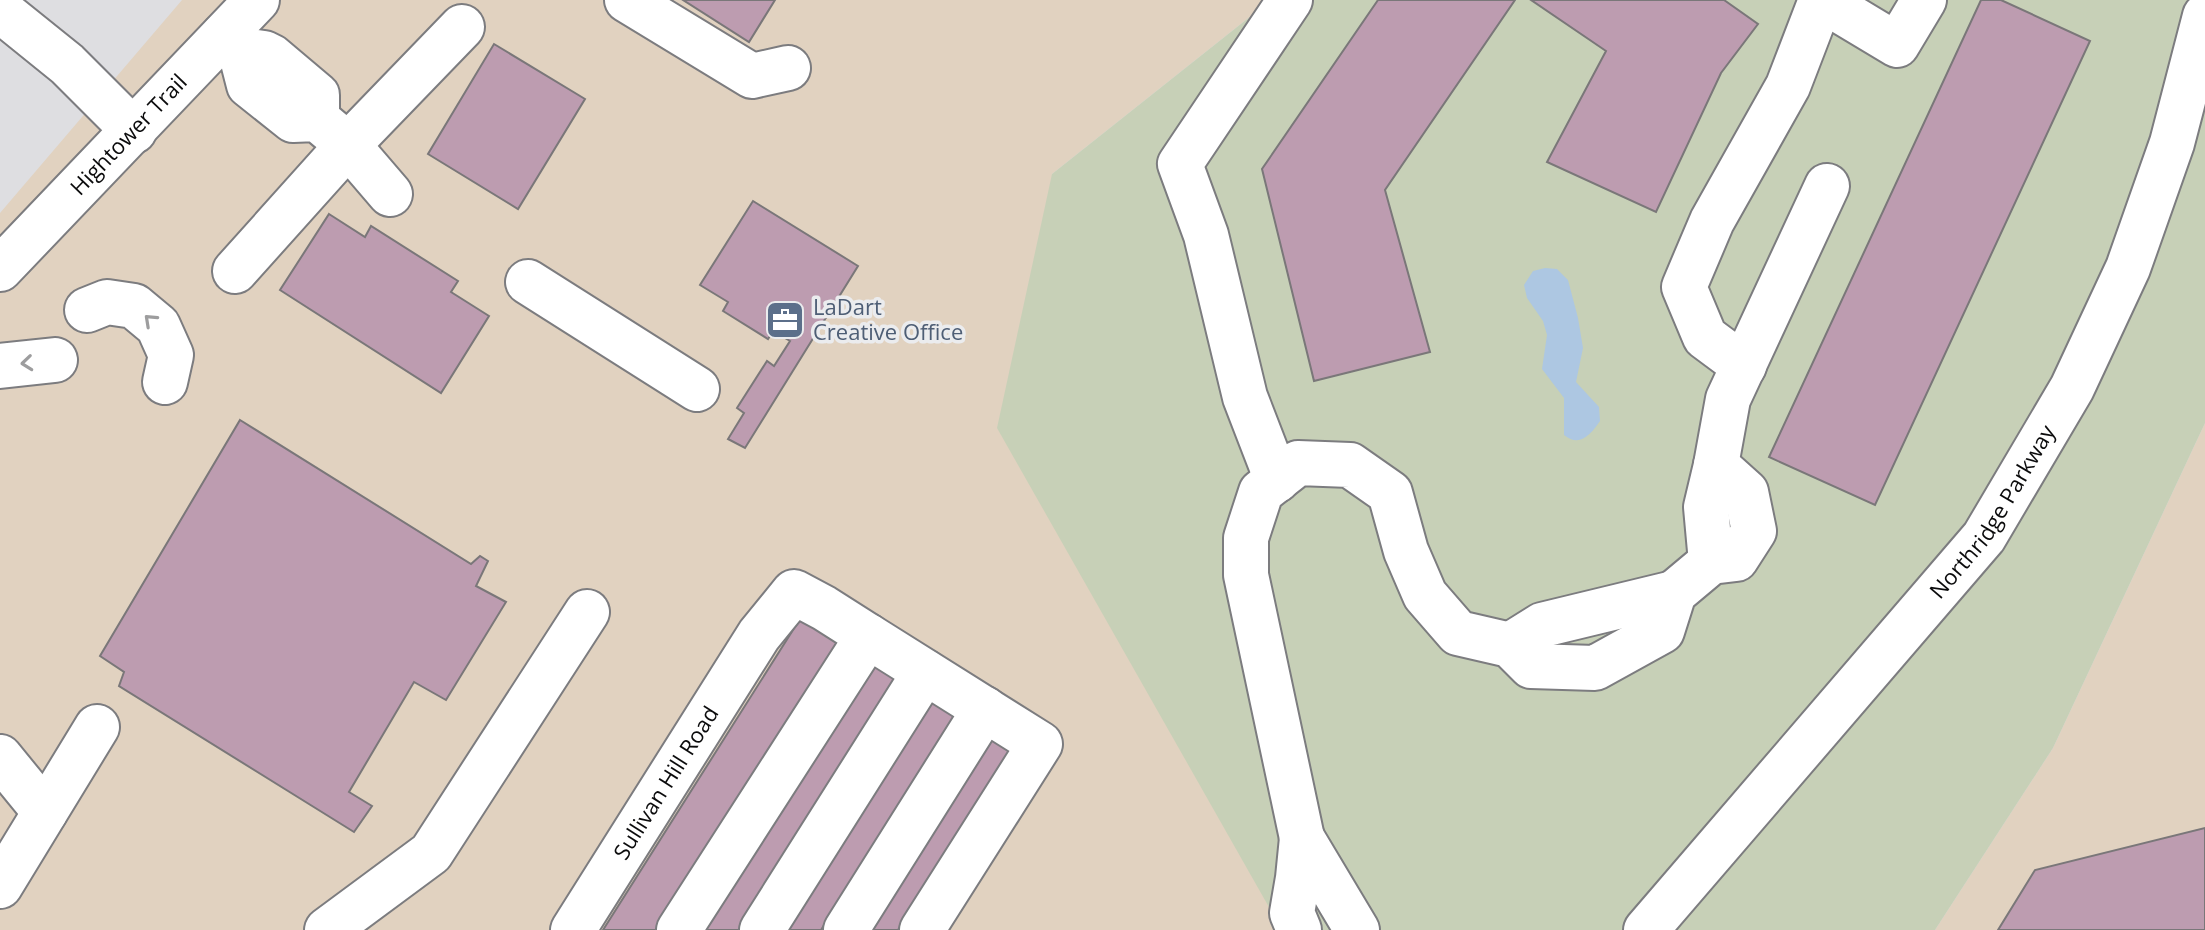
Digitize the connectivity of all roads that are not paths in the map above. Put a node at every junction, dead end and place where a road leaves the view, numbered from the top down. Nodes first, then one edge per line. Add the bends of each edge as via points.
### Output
1 (257, 0) edge
2 (627, 0) edge
3 (1290, 0) edge
4 (1822, 0) edge
5 (1924, 0) edge
6 (0, 10) edge
7 (2205, 16) edge
8 (462, 27) dead end
9 (232, 42) junction
10 (788, 68) dead end
11 (2196, 89) edge
12 (134, 131) junction
13 (332, 132) junction
14 (1827, 186) dead end
15 (390, 194) dead end
16 (0, 269) edge
17 (235, 271) dead end
18 (528, 282) dead end
19 (87, 310) dead end
20 (55, 360) dead end
21 (0, 366) edge
22 (1744, 366) junction
23 (165, 382) dead end
24 (697, 389) dead end
25 (1277, 480) junction
26 (587, 612) dead end
27 (868, 636) junction
28 (925, 672) junction
29 (985, 709) junction
30 (97, 727) dead end
31 (0, 757) edge
32 (45, 812) junction
33 (1302, 838) junction
34 (0, 886) edge
35 (327, 930) edge
36 (573, 930) edge
37 (679, 930) edge
38 (762, 930) edge
39 (846, 930) edge
40 (922, 930) edge
41 (1299, 930) edge
42 (1357, 930) edge
43 (1646, 930) edge

1 - 9 street, Hightower Trail
2 - 10 street via 752,76
3 - 25 street via 1180,164 1206,235 1245,397
4 - 5 street via 1897,45
4 - 22 street via 1788,86 1712,221 1684,287 1705,337
6 - 12 street via 67,64
7 - 11 street, Northridge Parkway
8 - 13 street
9 - 12 street, Hightower Trail
9 - 13 street via 272,57 317,95
11 - 43 street, Northridge Parkway via 2128,268 2072,388 1984,537
12 - 16 street, Hightower Trail
13 - 15 street
13 - 17 street
14 - 22 street
18 - 24 street
23 -> 19 street via 171,355 158,326 134,306 107,302
20 -> 21 street
22 - 25 street via 1728,399 1716,465 1746,492 1754,531 1736,559 1711,562 1674,593 1662,631 1595,668 1531,666 1510,645 1458,633 1425,595 1390,493 1350,465 1298,463
25 - 33 street via 1261,492 1246,538 1246,575
26 - 35 street via 431,853
27 - 28 street
27 - 36 street, Sullivan Hill Road via 794,592 759,635
27 - 37 street
28 - 29 street
28 - 38 street
29 - 39 street
29 - 40 street via 1040,744
30 - 32 street
31 - 32 street
32 - 34 street
33 - 41 street via 1292,913
33 - 42 street

